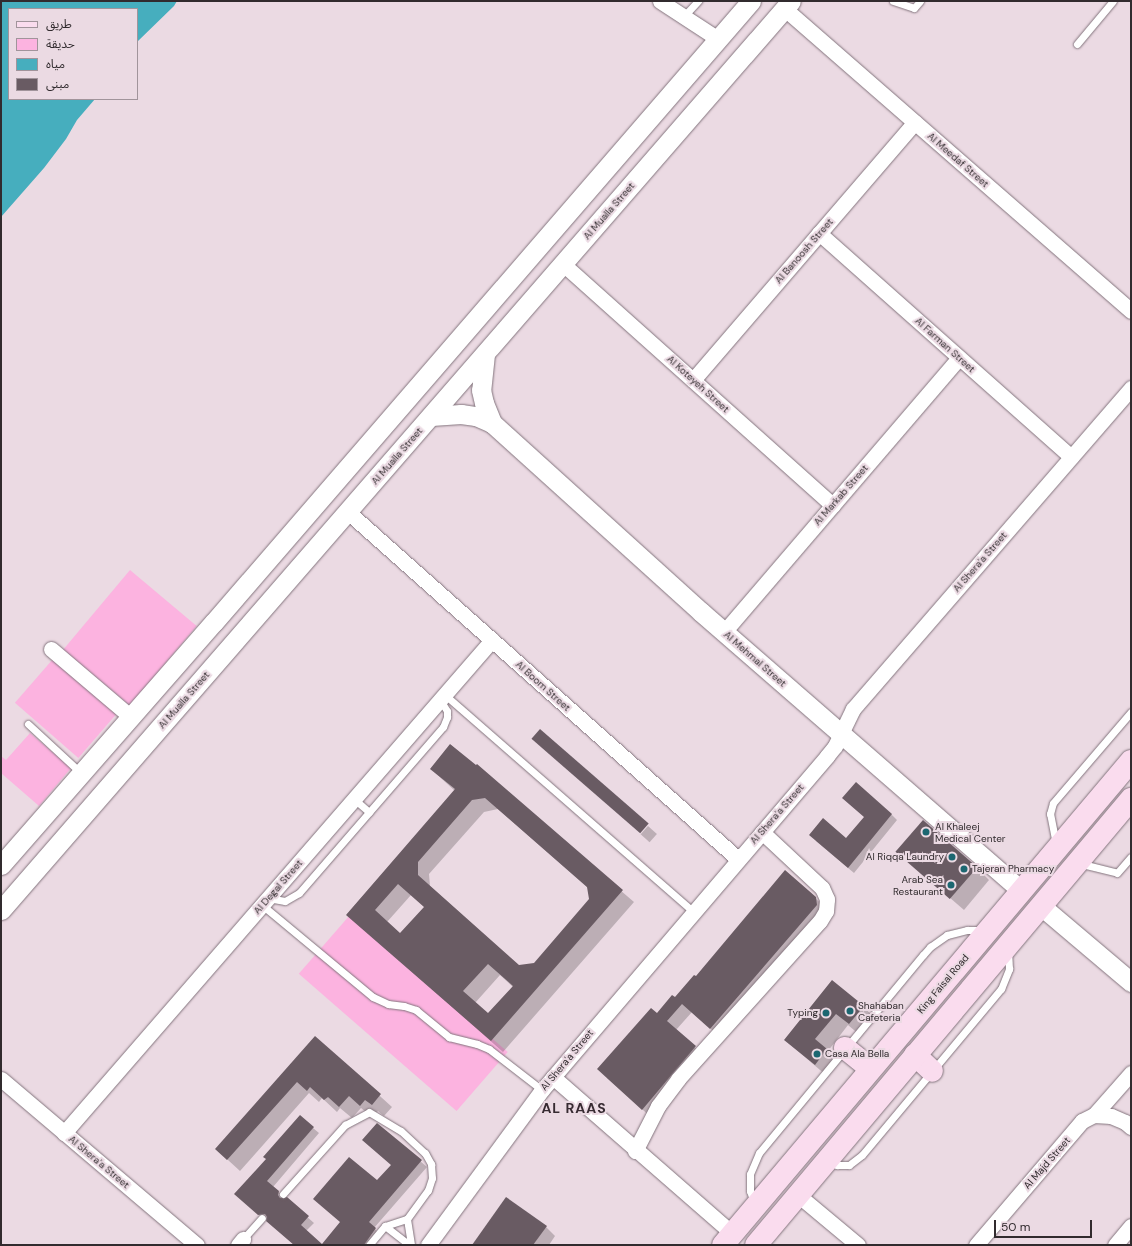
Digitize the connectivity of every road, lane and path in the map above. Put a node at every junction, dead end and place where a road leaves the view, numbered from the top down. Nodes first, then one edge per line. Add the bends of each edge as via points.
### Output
1 (660, 1) edge
2 (698, 1) edge
3 (751, 1) edge
4 (893, 1) edge
5 (920, 1) edge
6 (1113, 1) edge
7 (788, 5) edge
8 (684, 16) junction
9 (718, 39) junction
10 (1077, 44) dead end
11 (915, 122) junction
12 (819, 233) junction
13 (563, 264) junction
14 (1131, 311) edge
15 (485, 354) junction
16 (959, 358) junction
17 (693, 380) junction
18 (1131, 388) edge
19 (431, 416) junction
20 (492, 423) junction
21 (1071, 457) junction
22 (833, 505) junction
23 (348, 512) junction
24 (724, 632) junction
25 (492, 640) junction
26 (51, 649) dead end
27 (442, 697) junction
28 (1131, 712) edge
29 (130, 717) junction
30 (28, 724) dead end
31 (841, 734) junction
32 (1131, 760) edge
33 (86, 767) junction
34 (1103, 793) junction
35 (354, 799) junction
36 (1125, 806) edge
37 (369, 812) junction
38 (762, 832) junction
39 (1057, 848) junction
40 (1131, 857) edge
41 (738, 859) junction
42 (1078, 863) junction
43 (1, 865) edge
44 (1022, 890) junction
45 (1, 891) edge
46 (265, 901) junction
47 (1041, 906) junction
48 (1, 910) edge
49 (693, 911) junction
50 (988, 931) junction
51 (1006, 947) junction
52 (1131, 982) edge
53 (845, 1048) junction
54 (915, 1055) junction
55 (871, 1069) junction
56 (932, 1071) junction
57 (1131, 1073) edge
58 (553, 1078) junction
59 (1, 1079) edge
60 (542, 1090) junction
61 (1094, 1115) junction
62 (1131, 1127) edge
63 (64, 1133) junction
64 (635, 1151) junction
65 (827, 1161) junction
66 (283, 1194) dead end
67 (798, 1195) junction
68 (755, 1207) junction
69 (262, 1218) dead end
70 (407, 1219) junction
71 (385, 1226) junction
72 (1131, 1226) edge
73 (764, 1239) edge
74 (728, 1240) edge
75 (240, 1242) edge
76 (197, 1245) edge
77 (369, 1245) edge
78 (410, 1245) edge
79 (428, 1245) edge
80 (858, 1245) edge
81 (976, 1245) edge
82 (1115, 1245) edge

1 - 8 street
2 - 8 lane
3 - 9 street
4 - 5 lane via 914,8
6 - 10 lane
7 - 11 street, Al Meedaf Street
7 - 13 street, Al Mualla Street
8 - 9 street
9 - 29 street
11 - 12 street, Al Banoosh Street
11 - 14 street, Al Meedaf Street
12 - 16 street, Al Farman Street
12 - 17 street, Al Banoosh Street
13 - 15 street, Al Mualla Street
13 - 17 street, Al Koteyeh Street
15 - 19 street, Al Mualla Street
15 - 20 street, Al Mehmal Street via 481,390
16 - 21 street, Al Farman Street
16 - 22 street, Al Markab Street
17 - 22 street, Al Koteyeh Street
18 - 21 street, Al Shera'a Street
19 - 20 street, Al Mehmal Street via 460,414 476,416
19 - 23 street, Al Mualla Street
20 - 24 street, Al Mehmal Street
21 - 31 street, Al Shera'a Street via 853,709
22 - 24 street, Al Markab Street
23 - 25 street, Al Boom Street
23 - 48 street, Al Mualla Street
24 - 31 street, Al Mehmal Street
25 - 27 street, Al Degal Street
25 - 41 street, Al Boom Street
26 - 29 street
27 - 35 street, Al Degal Street
27 - 37 lane via 447,711 443,727
27 - 49 lane
28 - 39 lane via 1053,803 1050,814
29 - 33 street
30 - 33 lane
31 - 38 street, Al Shera'a Street via 827,756
31 - 44 street, Al Mehmal Street
32 - 34 main road, King Faisal Road
33 - 43 street
33 - 45 street via 99,771 97,782
34 - 36 main road via 1112,791
34 - 39 main road, King Faisal Road
35 - 37 lane
35 - 46 street, Al Degal Street
36 - 42 main road
37 - 46 lane via 295,897 285,901
38 - 41 street, Al Shera'a Street
38 - 64 street via 822,888 827,899 826,911 820,921 678,1079 658,1106
39 - 44 main road, King Faisal Road
40 - 42 lane via 1117,874
41 - 49 street, Al Shera'a Street
42 - 47 main road
44 - 50 main road, King Faisal Road
46 - 60 lane via 372,997 388,1004 416,1010 449,1037 489,1049
46 - 63 street, Al Degal Street
47 - 51 main road
47 - 52 street
49 - 58 street, Al Shera'a Street
50 - 53 lane via 978,929 957,932 947,935 930,947
50 - 55 main road, King Faisal Road
51 - 54 main road
51 - 56 lane via 1010,961 1005,983
53 - 55 main road
53 - 68 lane via 755,1159 749,1183
54 - 56 main road
54 - 65 main road
55 - 68 main road, King Faisal Road
56 - 65 lane via 858,1159 843,1166
57 - 61 street, Al Majd Street
58 - 60 street, Al Shera'a Street
58 - 64 street
59 - 63 street, Al Shera'a Street
60 - 79 street, Al Shera'a Street
61 - 62 street via 1111,1116
61 - 81 street, Al Majd Street via 1082,1121
63 - 76 street, Al Shera'a Street
64 - 74 street
65 - 67 main road
66 - 70 lane via 345,1125 369,1112 401,1131 425,1153 432,1164 432,1178 428,1190
67 - 73 main road
67 - 80 street
68 - 74 main road, King Faisal Road
69 - 75 lane
70 - 71 lane
70 - 78 lane
71 - 77 lane
71 - 78 lane
72 - 82 street

